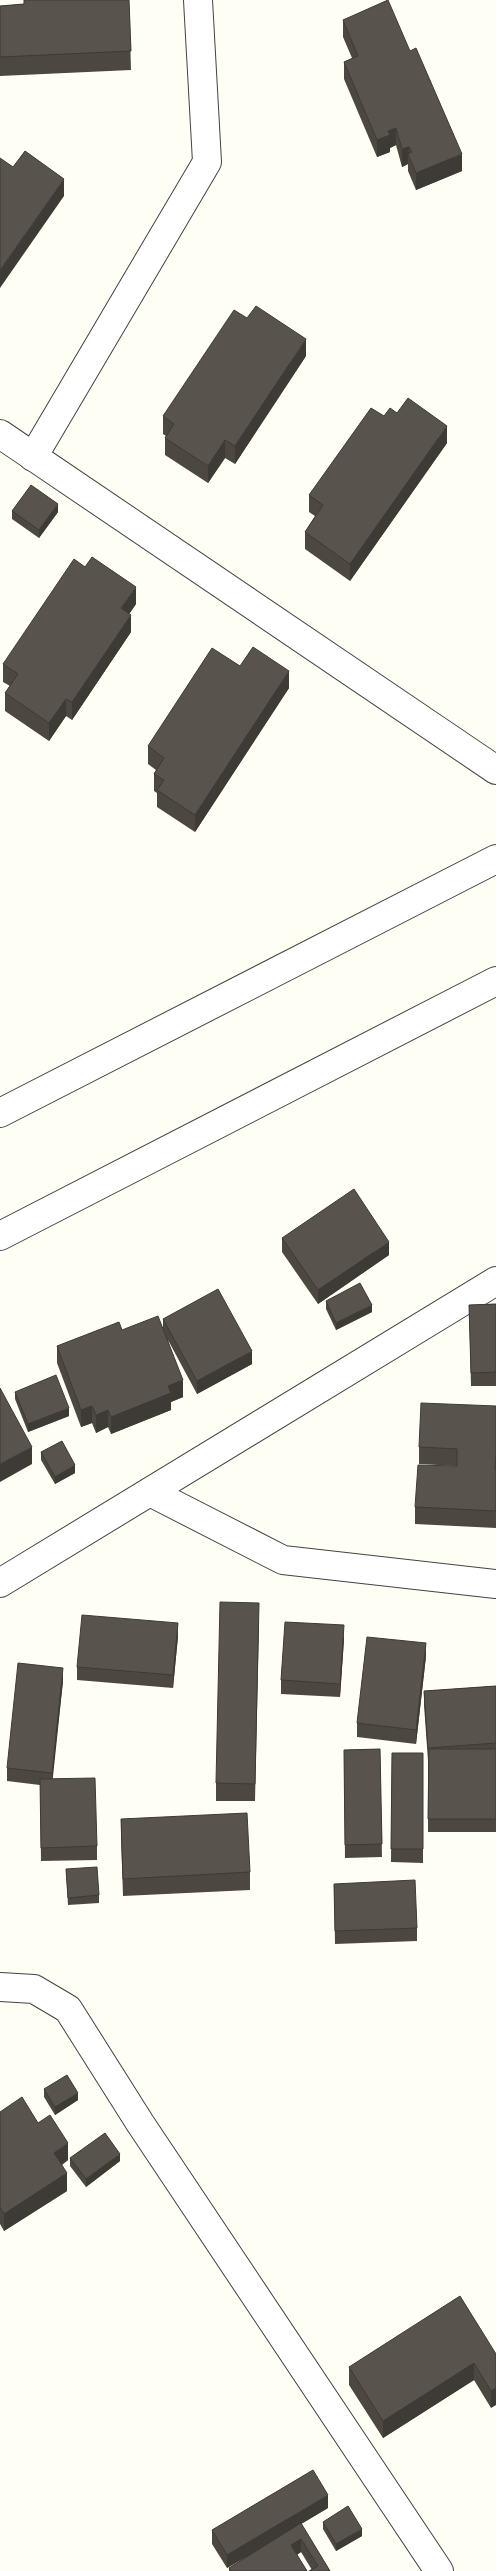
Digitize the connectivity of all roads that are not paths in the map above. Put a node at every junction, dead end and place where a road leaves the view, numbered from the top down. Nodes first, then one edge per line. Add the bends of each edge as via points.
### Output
1 (198, 0) edge
2 (0, 434) edge
3 (33, 457) junction
4 (496, 770) edge
5 (496, 859) edge
6 (496, 981) edge
7 (0, 1113) edge
8 (0, 1236) edge
9 (496, 1281) edge
10 (150, 1492) junction
11 (0, 1583) edge
12 (496, 1584) edge
13 (0, 1987) edge
14 (439, 2571) edge

1 - 3 street via 207,162
2 - 3 street
3 - 4 street
5 - 7 street
6 - 8 street
9 - 10 street
10 - 11 street
10 - 12 street via 283,1560
13 - 14 street via 34,1989 68,2009

